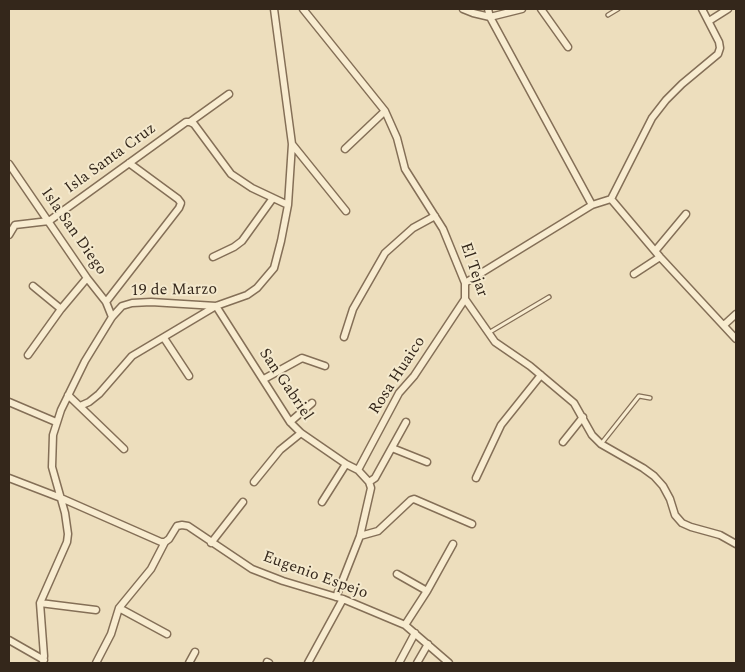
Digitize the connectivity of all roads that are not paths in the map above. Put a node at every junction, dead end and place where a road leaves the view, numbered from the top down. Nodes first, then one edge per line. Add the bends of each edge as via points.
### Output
1 (274, 9) edge
2 (303, 9) edge
3 (463, 9) edge
4 (522, 9) edge
5 (541, 9) edge
6 (618, 9) edge
7 (702, 9) edge
8 (728, 9) edge
9 (489, 13) edge
10 (608, 15) dead end
11 (709, 21) junction
12 (568, 47) dead end
13 (229, 94) dead end
14 (385, 111) junction
15 (190, 122) junction
16 (292, 144) junction
17 (345, 149) dead end
18 (129, 163) junction
19 (9, 167) edge
20 (611, 199) junction
21 (281, 202) junction
22 (592, 205) junction
23 (346, 211) dead end
24 (686, 214) dead end
25 (435, 216) junction
26 (9, 220) edge
27 (49, 221) junction
28 (15, 225) junction
29 (9, 235) edge
30 (656, 250) junction
31 (213, 257) dead end
32 (660, 257) junction
33 (634, 274) dead end
34 (86, 278) junction
35 (465, 283) junction
36 (33, 286) dead end
37 (549, 297) dead end
38 (465, 299) junction
39 (107, 303) junction
40 (216, 306) junction
41 (61, 309) junction
42 (736, 314) edge
43 (112, 316) junction
44 (724, 325) junction
45 (490, 332) junction
46 (344, 337) dead end
47 (164, 338) junction
48 (736, 339) edge
49 (28, 355) dead end
50 (325, 366) dead end
51 (541, 375) junction
52 (189, 376) dead end
53 (264, 380) junction
54 (68, 395) junction
55 (650, 398) dead end
56 (9, 402) edge
57 (312, 403) dead end
58 (80, 406) junction
59 (583, 417) junction
60 (56, 422) junction
61 (290, 422) junction
62 (406, 422) dead end
63 (301, 433) junction
64 (563, 442) dead end
65 (601, 444) junction
66 (392, 448) junction
67 (124, 449) dead end
68 (427, 462) dead end
69 (346, 464) junction
70 (358, 470) junction
71 (9, 478) edge
72 (476, 478) dead end
73 (254, 482) dead end
74 (369, 482) junction
75 (61, 498) junction
76 (242, 502) dead end
77 (322, 502) dead end
78 (472, 524) dead end
79 (360, 536) junction
80 (165, 542) junction
81 (212, 543) junction
82 (453, 544) dead end
83 (736, 544) edge
84 (397, 574) dead end
85 (427, 591) junction
86 (339, 598) junction
87 (40, 603) junction
88 (119, 608) junction
89 (96, 610) dead end
90 (405, 625) junction
91 (415, 633) junction
92 (167, 634) dead end
93 (9, 640) edge
94 (428, 644) junction
95 (195, 652) dead end
96 (44, 662) edge
97 (96, 663) edge
98 (189, 663) edge
99 (308, 663) edge
100 (399, 663) edge
101 (416, 663) edge
102 (449, 663) edge

1 - 16 street, 19 de Marzo
2 - 14 street, El Tejar
3 - 9 street
4 - 9 street
5 - 12 street
6 - 10 lane
7 - 11 street
8 - 11 street
9 - 22 street
11 - 20 street via 719,42 718,54 682,84 652,118
13 - 15 street, Isla Santa Cruz
14 - 17 street
14 - 25 street, El Tejar via 397,138 405,169
15 - 18 street, Isla Santa Cruz
15 - 21 street via 231,174
16 - 21 street, 19 de Marzo
16 - 23 street
18 - 27 street, Isla Santa Cruz
18 - 39 street via 181,203
19 - 27 street, Isla San Diego
20 - 22 street
20 - 30 street
21 - 31 street via 242,241
21 - 40 street, 19 de Marzo via 278,255 274,268 248,295
22 - 35 street
24 - 30 street
25 - 35 street, El Tejar
25 - 46 street via 413,228 385,253 353,310
26 - 28 street
27 - 28 street
27 - 34 street, Isla San Diego
28 - 29 street
30 - 32 street
32 - 33 street
32 - 44 street
34 - 39 street, Isla San Diego
34 - 41 street
35 - 38 street, El Tejar
36 - 41 street
37 - 45 lane
38 - 45 street, El Tejar
38 - 70 street, Rosa Huaico via 400,393
39 - 43 street, Isla San Diego
40 - 43 street, 19 de Marzo via 132,303 122,306
40 - 47 street
40 - 53 street, San Gabriel
41 - 49 street
42 - 44 street
43 - 54 street, 19 de Marzo
44 - 48 street
45 - 51 street, El Tejar via 495,342
47 - 52 street
47 - 58 street via 132,356 99,394
50 - 53 street via 302,358
51 - 59 street, El Tejar via 574,403
51 - 72 street via 501,426
53 - 61 street, San Gabriel
54 - 58 street
54 - 60 street, 19 de Marzo
55 - 65 lane via 638,396
56 - 60 street
57 - 61 street
58 - 67 street
59 - 64 street
59 - 65 street, El Tejar
60 - 75 street, 19 de Marzo via 51,463
61 - 63 street, San Gabriel
62 - 66 street
63 - 69 street, San Gabriel
63 - 73 street via 280,450
65 - 83 street, El Tejar via 654,476 663,486 675,515 682,523 720,535
66 - 68 street
66 - 74 street via 375,478
69 - 70 street, San Gabriel
69 - 77 street
70 - 74 street, San Gabriel
71 - 75 street
74 - 79 street via 372,492
75 - 80 street
75 - 87 street, 19 de Marzo via 68,538
76 - 81 street
78 - 79 street via 414,499 378,531
79 - 86 street
80 - 81 street, Eugenio Espejo via 182,524
80 - 88 street via 151,569
81 - 86 street, Eugenio Espejo via 252,569
82 - 85 street
84 - 85 street
85 - 90 street
86 - 90 street, Eugenio Espejo
86 - 99 street
87 - 89 street
87 - 96 street, 19 de Marzo
88 - 92 street
88 - 97 street via 112,634
90 - 91 street, Eugenio Espejo
91 - 94 street, Eugenio Espejo
91 - 100 street
93 - 96 street
94 - 101 street
94 - 102 street, Eugenio Espejo
95 - 98 street

